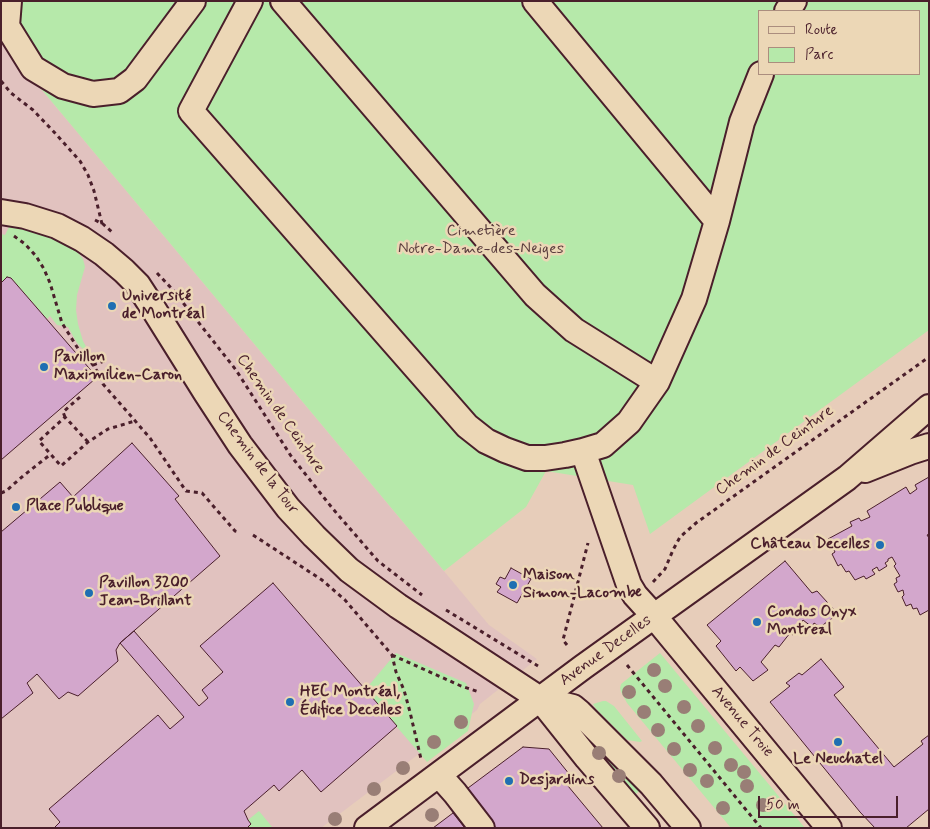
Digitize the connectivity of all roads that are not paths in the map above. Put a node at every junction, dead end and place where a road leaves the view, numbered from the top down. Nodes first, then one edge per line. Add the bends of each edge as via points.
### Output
1 (9, 1) edge
2 (193, 1) edge
3 (250, 1) edge
4 (283, 1) edge
5 (535, 1) edge
6 (761, 75) edge
7 (1, 212) edge
8 (717, 221) junction
9 (657, 382) junction
10 (929, 407) edge
11 (929, 446) edge
12 (583, 452) junction
13 (847, 478) junction
14 (654, 616) junction
15 (540, 699) junction
16 (439, 775) junction
17 (668, 804) junction
18 (643, 826) edge
19 (368, 828) edge
20 (482, 828) edge
21 (688, 828) edge
22 (829, 828) edge

1 - 2 street via 7,26 33,68 63,86 93,94 119,91 135,79
3 - 12 street via 192,111 467,426 486,441 527,458
4 - 9 street via 535,295 574,330
5 - 8 street
6 - 8 street via 742,122
7 - 15 street, Chemin de la Tour via 57,226 82,239 124,271 152,305 240,445 288,508 314,536 349,570 398,606
8 - 9 street via 694,299
9 - 12 street via 630,422 603,445
10 - 13 street, Avenue Decelles
11 - 13 street, Avenue Decelles
12 - 14 street, Avenue Troie via 629,586
13 - 14 street, Avenue Decelles
14 - 15 street, Avenue Decelles
14 - 22 street, Avenue Troie
15 - 16 street, Avenue Decelles
15 - 17 street via 573,707 580,712
15 - 18 street
16 - 19 street, Avenue Decelles
16 - 20 street
17 - 18 street
17 - 21 street

